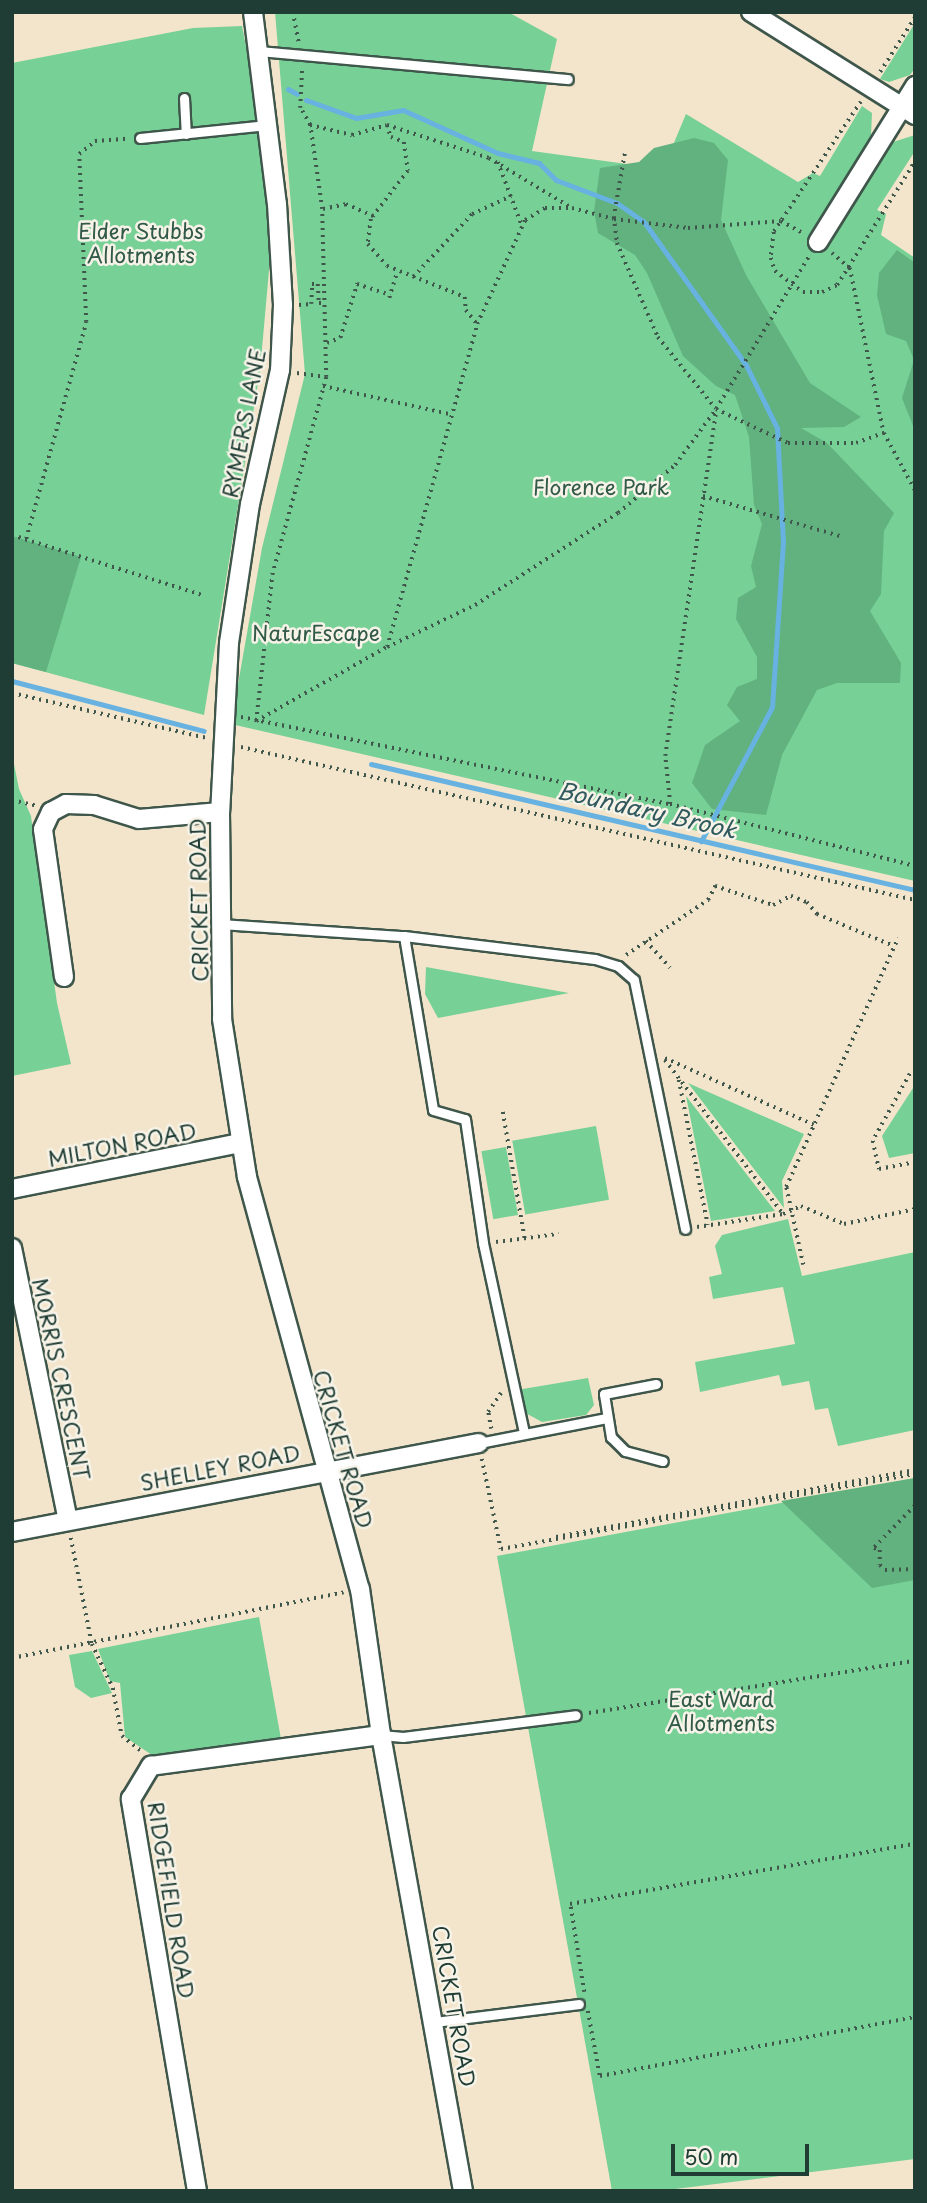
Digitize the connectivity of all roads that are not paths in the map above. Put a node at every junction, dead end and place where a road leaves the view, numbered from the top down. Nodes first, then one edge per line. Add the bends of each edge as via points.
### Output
1 (253, 12) edge
2 (751, 12) edge
3 (258, 51) junction
4 (568, 79) dead end
5 (915, 86) edge
6 (184, 98) dead end
7 (908, 110) edge
8 (267, 125) junction
9 (186, 134) junction
10 (140, 138) road end
11 (818, 242) road end
12 (224, 717) joint
13 (219, 812) junction
14 (221, 924) junction
15 (404, 936) junction
16 (64, 977) dead end
17 (240, 1143) junction
18 (12, 1189) edge
19 (685, 1229) road end
20 (12, 1248) edge
21 (656, 1384) dead end
22 (607, 1418) junction
23 (524, 1433) junction
24 (488, 1441) joint
25 (663, 1461) dead end
26 (326, 1470) junction
27 (68, 1520) junction
28 (12, 1532) edge
29 (576, 1715) road end
30 (381, 1735) junction
31 (579, 2004) dead end
32 (435, 2022) junction
33 (197, 2191) edge
34 (463, 2191) edge

1 - 3 street, RYMERS LANE
2 - 7 street
3 - 4 lane
3 - 8 street, RYMERS LANE
5 - 7 street
6 - 9 lane
7 - 11 street
8 - 9 lane
8 - 12 street, RYMERS LANE via 283,305 280,370 247,521
9 - 10 lane
12 - 13 street, CRICKET ROAD
13 - 14 street, CRICKET ROAD
13 - 16 street via 139,819 94,805 66,804 51,812 43,828
14 - 15 lane
14 - 17 street, CRICKET ROAD via 222,1018
15 - 19 lane via 613,965 634,980
15 - 23 lane via 433,1110 465,1119 483,1243
17 - 18 street, MILTON ROAD
17 - 26 street, CRICKET ROAD
20 - 27 street, MORRIS CRESCENT
21 - 22 lane via 604,1394
22 - 23 lane
22 - 25 lane via 611,1437 625,1451
23 - 24 lane
24 - 26 street, SHELLEY ROAD
26 - 27 street, SHELLEY ROAD
26 - 30 street, CRICKET ROAD via 360,1589
27 - 28 street, SHELLEY ROAD
29 - 30 lane via 417,1735
30 - 32 street, CRICKET ROAD
30 - 33 street, RIDGEFIELD ROAD via 152,1766 131,1799
31 - 32 lane
32 - 34 street, CRICKET ROAD

